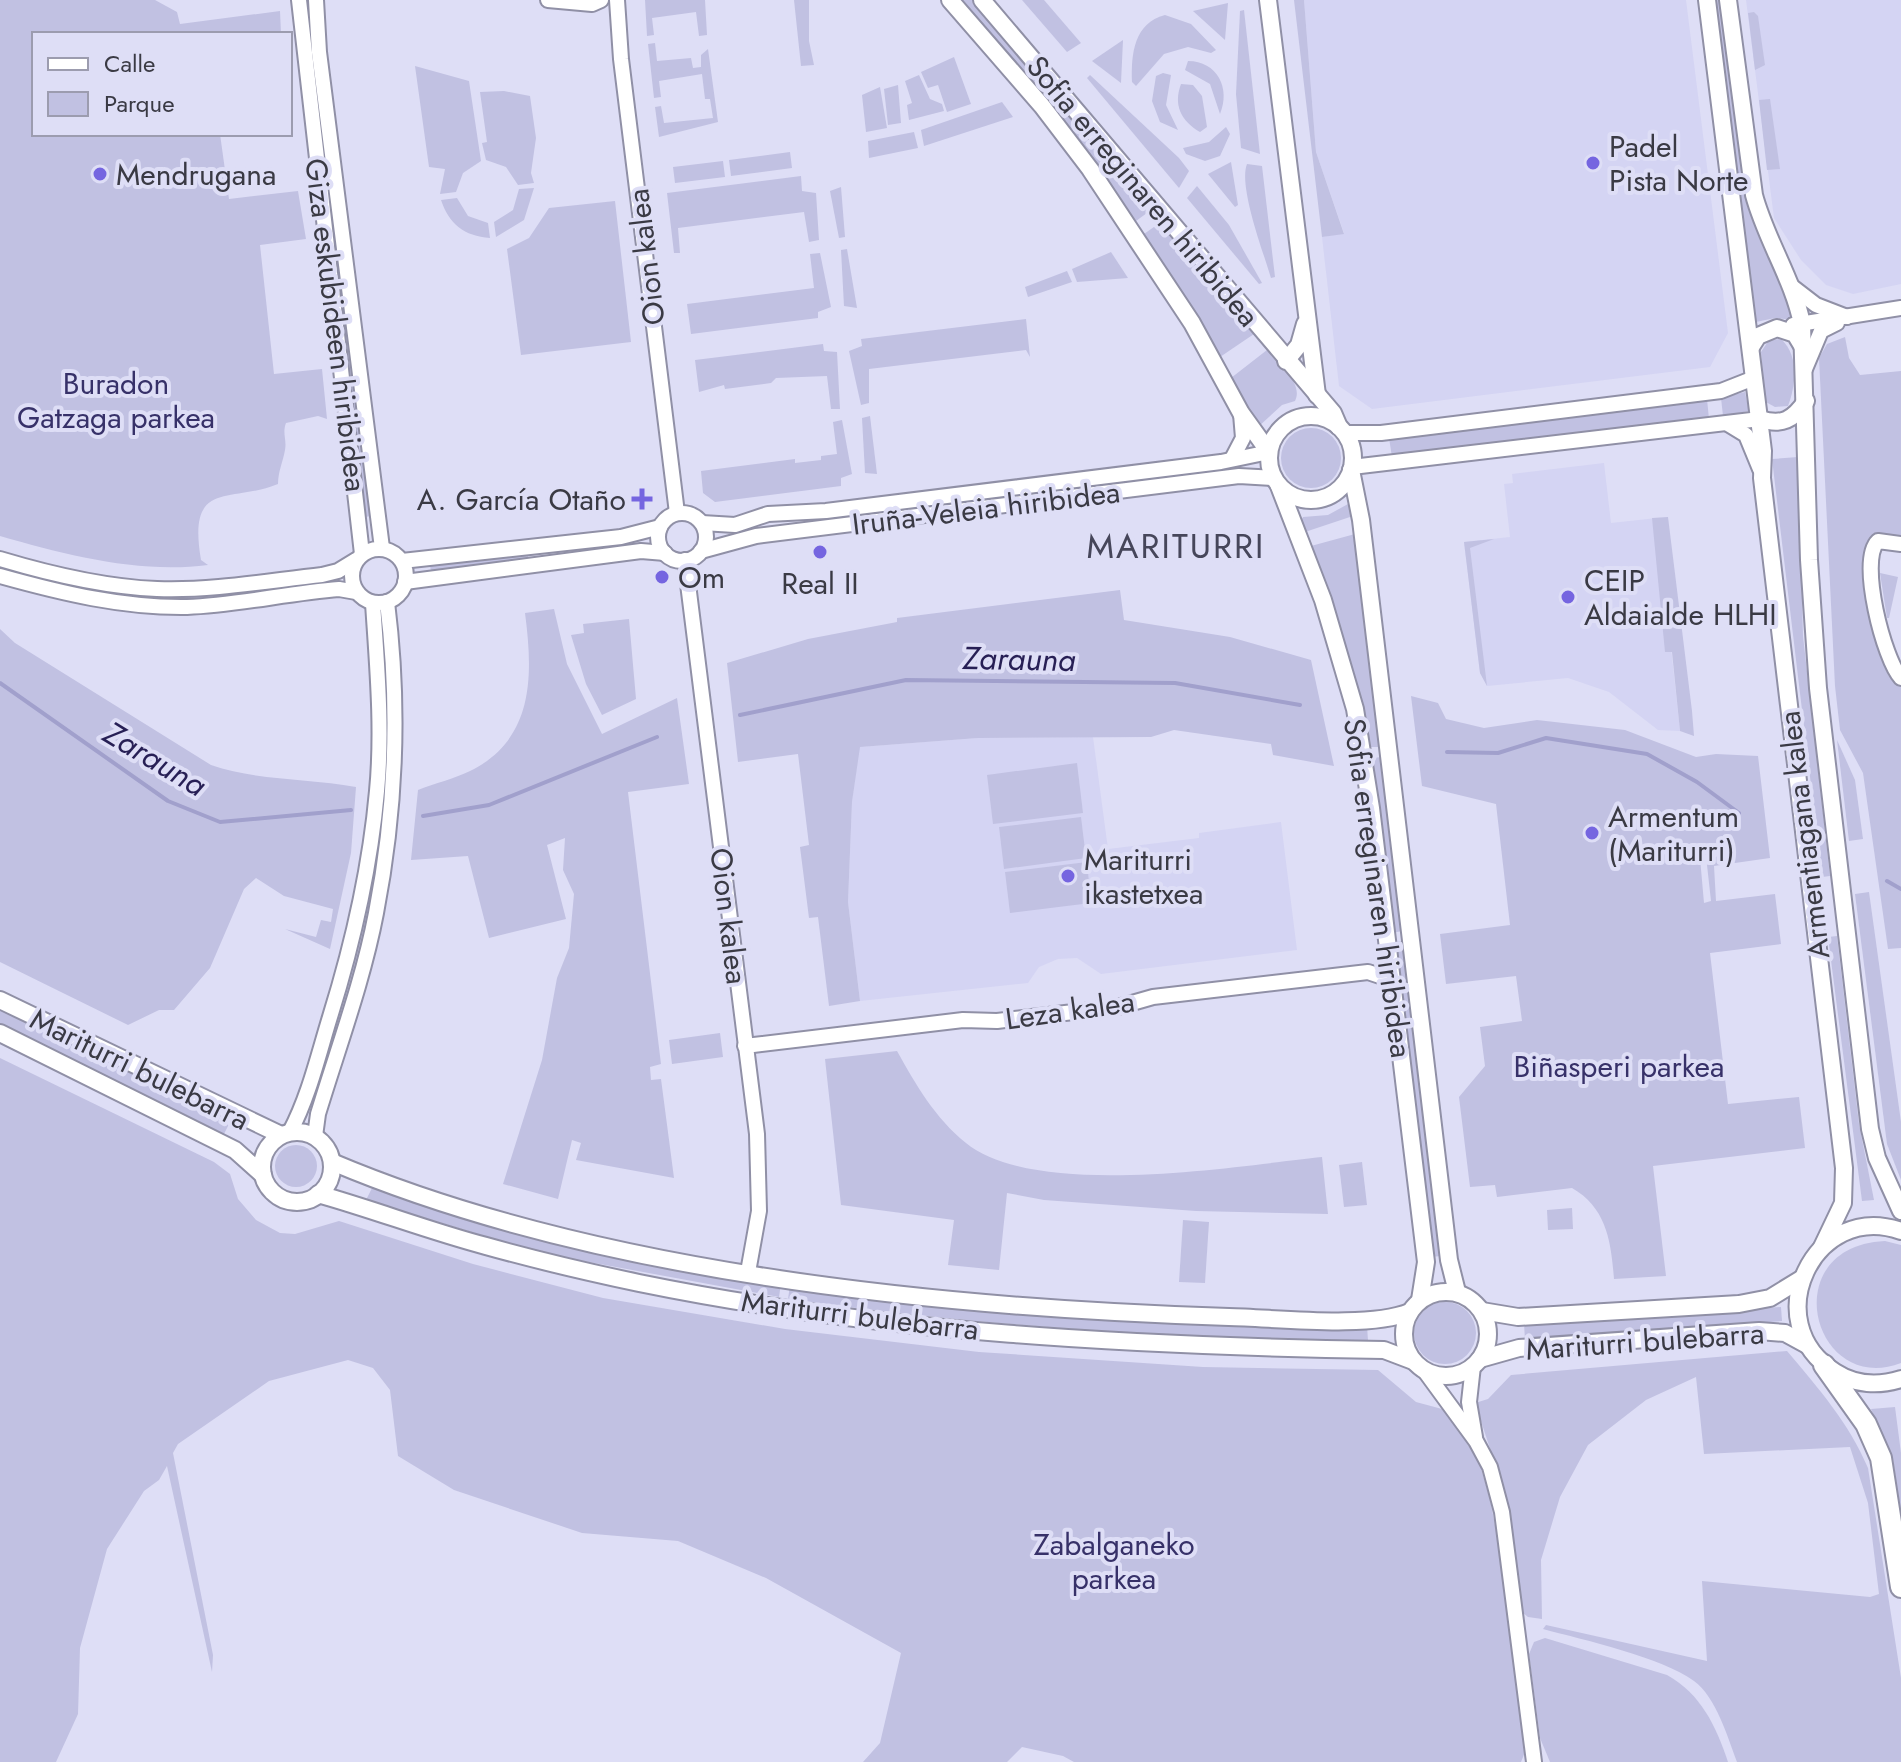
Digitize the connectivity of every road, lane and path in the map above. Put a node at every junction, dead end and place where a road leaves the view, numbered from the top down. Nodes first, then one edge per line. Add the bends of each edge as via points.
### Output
1 (299, 0) edge
2 (316, 0) edge
3 (548, 0) edge
4 (601, 0) edge
5 (617, 0) edge
6 (950, 0) edge
7 (982, 0) edge
8 (1268, 0) edge
9 (1707, 0) edge
10 (1728, 0) edge
11 (1790, 285) junction
12 (1901, 308) edge
13 (1848, 317) junction
14 (1305, 319) junction
15 (1802, 324) junction
16 (1777, 328) junction
17 (1751, 347) junction
18 (1804, 350) junction
19 (1286, 361) junction
20 (1804, 370) junction
21 (1754, 378) junction
22 (1303, 382) junction
23 (1317, 395) junction
24 (1806, 401) junction
25 (1241, 413) junction
26 (1298, 418) junction
27 (1760, 419) junction
28 (1727, 423) junction
29 (1342, 430) junction
30 (1269, 452) junction
31 (1232, 459) junction
32 (1351, 469) junction
33 (1762, 478) junction
34 (1277, 482) junction
35 (677, 513) junction
36 (702, 523) junction
37 (660, 527) junction
38 (1901, 544) edge
39 (382, 548) junction
40 (701, 551) junction
41 (665, 553) junction
42 (359, 557) junction
43 (0, 559) edge
44 (685, 560) junction
45 (402, 561) junction
46 (0, 576) edge
47 (405, 582) junction
48 (356, 592) junction
49 (380, 602) junction
50 (1894, 659) edge
51 (1901, 678) edge
52 (1392, 980) junction
53 (0, 1000) edge
54 (0, 1033) edge
55 (745, 1046) junction
56 (285, 1134) junction
57 (315, 1136) junction
58 (332, 1162) junction
59 (263, 1175) junction
60 (318, 1194) junction
61 (1901, 1211) edge
62 (1901, 1231) edge
63 (1822, 1247) junction
64 (748, 1272) junction
65 (1801, 1279) junction
66 (1457, 1292) junction
67 (1415, 1306) junction
68 (1482, 1311) junction
69 (1807, 1345) junction
70 (1477, 1363) junction
71 (1824, 1365) junction
72 (1419, 1366) junction
73 (1901, 1379) edge
74 (1476, 1441) junction
75 (1901, 1587) edge
76 (1534, 1762) edge

1 - 42 street, Giza eskubideen hiribidea
2 - 39 street, Giza eskubideen hiribidea
3 - 4 street
5 - 35 street, Oion kalea
6 - 25 main road, Sofia erreginaren hiribidea via 1042,106 1098,181 1192,323
7 - 19 main road, Sofia erreginaren hiribidea
8 - 14 main road
9 - 17 main road, Armentiagana kalea
10 - 11 main road, Armentiagana kalea via 1754,195
11 - 13 street via 1816,305
11 - 15 main road, Armentiagana kalea
12 - 13 street
13 - 15 street
13 - 20 street via 1821,331
14 - 19 main road via 1303,336
14 - 23 main road
15 - 16 street
15 - 18 main road, Armentiagana kalea
16 - 17 main road via 1758,336
16 - 18 main road via 1795,334
17 - 21 main road, Armentiagana kalea
18 - 20 main road, Armentiagana kalea
19 - 22 main road, Sofia erreginaren hiribidea
20 - 24 main road, Armentiagana kalea
21 - 27 main road, Armentiagana kalea
21 - 29 street via 1721,391 1381,433
22 - 23 main road, Sofia erreginaren hiribidea
22 - 26 main road via 1305,397
23 - 29 main road, Sofia erreginaren hiribidea
24 - 27 main road via 1783,423
24 - 61 main road, Armentiagana kalea via 1809,560 1824,752 1870,1129
25 - 30 main road, Sofia erreginaren hiribidea
25 - 31 street via 1243,438
26 - 29 main road via 1320,417
26 - 30 main road via 1279,431
27 - 28 street
27 - 33 main road, Armentiagana kalea
28 - 32 street
28 - 33 street via 1746,435
29 - 32 main road via 1353,455
30 - 31 street, Iruña-Veleia hiribidea
30 - 34 main road
31 - 36 street, Iruña-Veleia hiribidea via 768,514 735,525
32 - 34 main road via 1333,494 1320,499 1305,500
32 - 66 main road, Sofia erreginaren hiribidea
33 - 63 main road, Armentiagana kalea via 1844,1168 1843,1203
34 - 40 street, Iruña-Veleia hiribidea via 1239,476 756,536
34 - 52 main road, Sofia erreginaren hiribidea via 1323,600 1355,709
35 - 36 street
35 - 37 street
36 - 40 street via 706,542
37 - 41 street
37 - 45 street via 621,537
38 - 50 street via 1878,541 1870,557 1872,584
39 - 42 street
39 - 45 street
40 - 44 street
41 - 44 street
41 - 47 street via 641,551
42 - 43 street via 322,575 155,589
42 - 48 street via 352,582
44 - 55 street, Oion kalea
45 - 47 street
46 - 48 street via 144,606 189,607 339,589
47 - 49 street via 395,598
48 - 49 street
49 - 56 street via 379,738 361,907 302,1109
49 - 57 street via 395,733 387,844 376,915
50 - 51 street
52 - 55 street, Leza kalea via 1368,972 1153,997 1118,1007
52 - 67 main road, Sofia erreginaren hiribidea via 1426,1262
53 - 56 main road, Mariturri bulebarra
54 - 59 main road, Mariturri bulebarra via 235,1150
55 - 64 street, Oion kalea via 761,1185
56 - 57 main road
56 - 59 main road via 269,1145
57 - 58 main road
58 - 60 main road via 327,1185
58 - 64 main road, Mariturri bulebarra via 477,1213 581,1240
59 - 60 main road via 267,1186 285,1200 308,1200
60 - 72 main road, Mariturri bulebarra via 484,1246 629,1281 741,1300 1013,1334 1384,1350
62 - 63 main road via 1866,1226
63 - 65 main road, Armentiagana kalea
64 - 67 main road, Mariturri bulebarra via 911,1294 1162,1315 1373,1319 1395,1318
65 - 68 main road, Mariturri bulebarra via 1783,1293 1739,1304 1518,1317
65 - 69 main road via 1798,1313
66 - 67 main road via 1444,1291
66 - 68 main road
67 - 72 main road via 1404,1337
68 - 70 main road via 1489,1335
69 - 70 main road, Mariturri bulebarra via 1785,1333 1759,1331 1519,1348
69 - 71 main road
70 - 72 main road via 1449,1376
70 - 74 street via 1469,1402
71 - 73 main road via 1865,1384
71 - 75 highway via 1866,1424 1881,1458
72 - 74 street
74 - 76 street via 1490,1467 1502,1512

